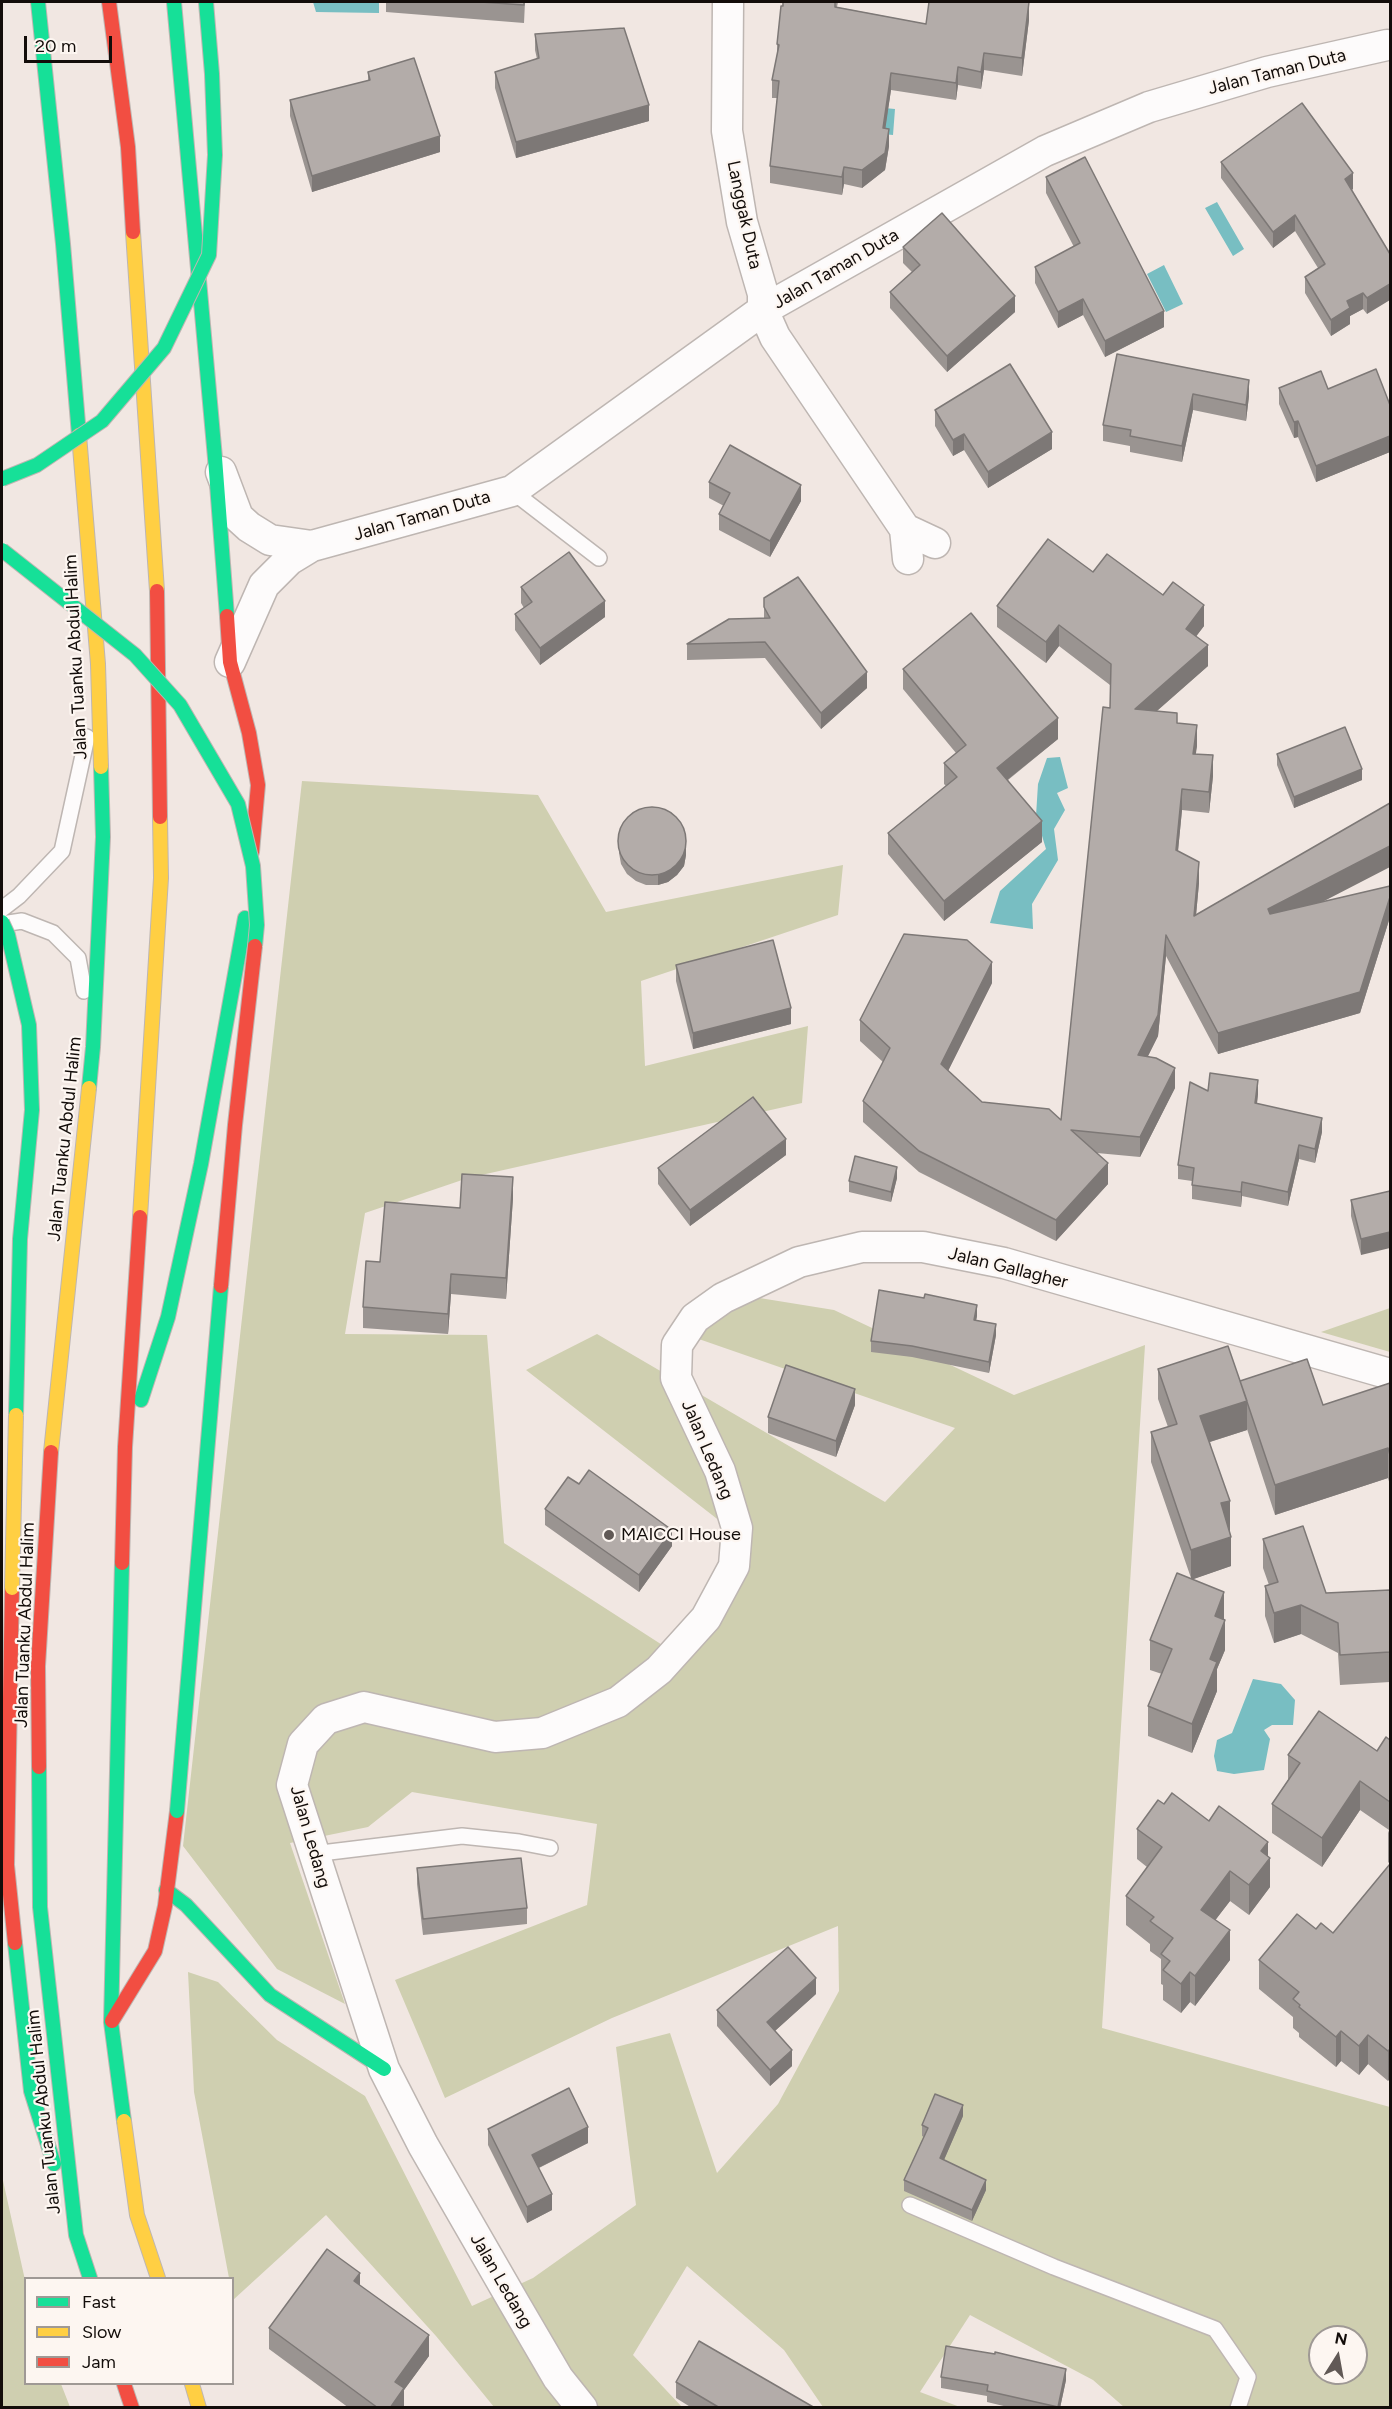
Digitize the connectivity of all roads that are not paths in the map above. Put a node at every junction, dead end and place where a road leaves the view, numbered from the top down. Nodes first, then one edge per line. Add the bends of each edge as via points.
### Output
1 (38, 2) edge
2 (109, 2) edge
3 (174, 2) edge
4 (206, 2) edge
5 (728, 2) edge
6 (1389, 41) edge
7 (763, 310) junction
8 (215, 458) junction
9 (2, 479) edge
10 (512, 491) junction
11 (905, 529) junction
12 (935, 543) dead end
13 (312, 546) junction
14 (2, 550) edge
15 (599, 558) dead end
16 (908, 559) dead end
17 (230, 662) junction
18 (98, 664) junction
19 (2, 909) edge
20 (2, 923) edge
21 (93, 1047) junction
22 (1390, 1374) edge
23 (676, 1378) joint
24 (126, 1447) junction
25 (550, 1848) dead end
26 (313, 1854) junction
27 (166, 1890) junction
28 (111, 2022) junction
29 (384, 2068) junction
30 (910, 2205) dead end
31 (76, 2235) junction
32 (90, 2277) edge
33 (158, 2277) edge
34 (124, 2385) edge
35 (192, 2385) edge
36 (132, 2408) edge
37 (200, 2408) edge
38 (582, 2408) edge
39 (1238, 2408) edge

1 - 18 main road, Jalan Tuanku Abdul Halim via 63,244
2 - 24 main road via 128,147 158,614 161,878
3 - 8 main road
4 - 9 main road, bridge via 214,155 208,255 164,348 102,421 37,465
5 - 7 street, Langgak Duta via 727,131 742,222 763,294
6 - 7 street, Jalan Taman Duta via 1149,107 1045,151
7 - 10 street, Jalan Taman Duta
7 - 11 street, Langgak Duta via 775,337
8 - 13 street, Jalan Taman Duta via 238,517 249,527 270,540
8 - 17 main road
10 - 13 street, Jalan Taman Duta
10 - 15 lane
11 - 12 street
11 - 16 street
13 - 17 street, Jalan Taman Duta via 289,560 264,585
14 - 27 main road, bridge via 135,654 180,705 238,804 253,866 257,925 235,1125 177,1811
17 - 24 main road via 258,785 246,913 201,1164 168,1317
18 - 19 lane via 86,750 62,851
18 - 21 main road, Jalan Tuanku Abdul Halim via 103,837
20 - 21 lane via 22,921 53,933 78,958
20 - 31 main road, bridge via 28,1025 32,1110 20,1239 8,1865 31,2091
21 - 31 main road, Jalan Tuanku Abdul Halim via 53,1418 38,1666 40,1907
22 - 23 street, Jalan Gallagher via 1004,1263 923,1247 862,1247 799,1262 723,1298 695,1318 678,1345
23 - 26 street, Jalan Ledang via 720,1471 738,1528 734,1566 706,1618 659,1670 618,1702 542,1733 495,1737 364,1707 326,1719 303,1744 292,1785
24 - 28 main road
25 - 26 lane via 462,1836
26 - 29 street, Jalan Ledang
27 - 28 main road via 155,1951
27 - 29 main road via 186,1905 270,1995
28 - 33 main road via 137,2215
29 - 38 street, Jalan Ledang via 423,2145 518,2310 558,2378
30 - 39 lane via 1215,2330 1248,2377
31 - 32 main road, Jalan Tuanku Abdul Halim
34 - 36 main road
35 - 37 main road

